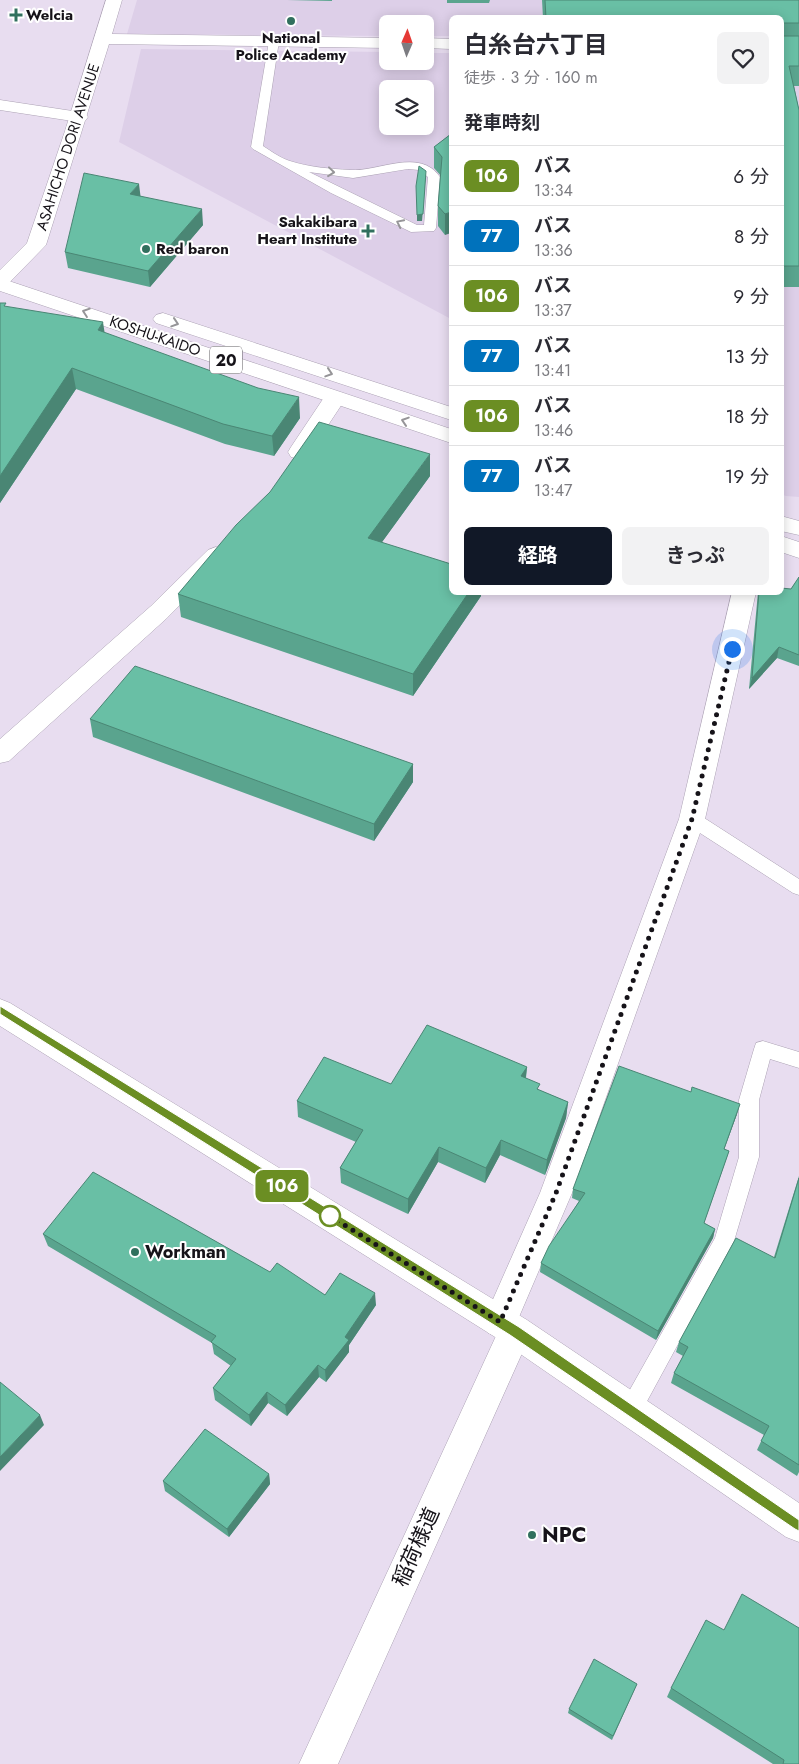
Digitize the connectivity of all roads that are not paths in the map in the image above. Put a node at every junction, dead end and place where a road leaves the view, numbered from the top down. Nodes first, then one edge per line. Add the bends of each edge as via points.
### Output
1 (114, 0) edge
2 (103, 39) junction
3 (274, 41) junction
4 (379, 43) edge
5 (434, 44) edge
6 (449, 44) edge
7 (0, 105) edge
8 (79, 117) junction
9 (283, 163) junction
10 (377, 172) junction
11 (354, 201) junction
12 (3, 275) edge
13 (335, 398) junction
14 (449, 413) edge
15 (449, 435) edge
16 (288, 469) edge
17 (784, 524) edge
18 (799, 528) edge
19 (228, 542) edge
20 (784, 545) edge
21 (799, 550) edge
22 (743, 595) edge
23 (0, 754) edge
24 (692, 819) junction
25 (799, 888) edge
26 (0, 1010) edge
27 (799, 1060) edge
28 (507, 1326) junction
29 (631, 1409) junction
30 (799, 1524) edge
31 (318, 1764) edge

1 - 2 main road, ASAHICHO DORI AVENUE
2 - 3 main road
2 - 8 main road, ASAHICHO DORI AVENUE
3 - 4 main road
3 - 9 lane via 257,148
5 - 6 main road
7 - 8 main road
8 - 12 main road, ASAHICHO DORI AVENUE via 36,246
9 -> 10 lane via 331,172
9 - 11 lane
10 - 11 lane via 363,180 355,192
10 -> 11 lane via 408,166 432,172 430,228 414,229
13 -> 12 main road, KOSHU-KAIDO / 20 via 44,297
12 -> 14 main road, KOSHU-KAIDO / 20
15 -> 13 main road, KOSHU-KAIDO / 20
13 - 16 main road
17 - 18 main road
19 - 23 main road via 159,612
20 - 21 main road
22 - 24 main road, 稲荷様道
24 - 25 lane
24 - 28 main road, 稲荷様道
26 - 28 main road
27 - 29 lane via 763,1049 749,1100 749,1157 724,1241
28 - 29 main road
28 - 31 main road, 稲荷様道
29 - 30 main road

